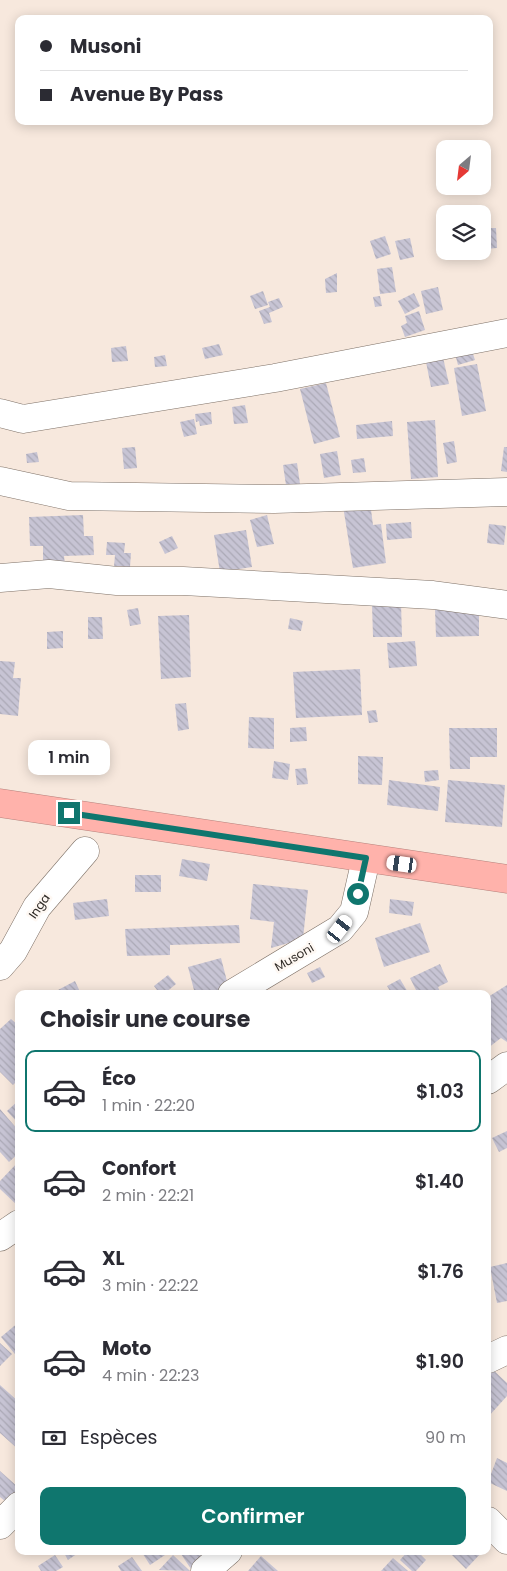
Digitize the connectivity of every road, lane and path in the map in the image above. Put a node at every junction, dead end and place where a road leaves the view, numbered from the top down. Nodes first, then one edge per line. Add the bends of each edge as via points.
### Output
1 (507, 333) edge
2 (0, 413) edge
3 (0, 481) edge
4 (507, 492) edge
5 (0, 578) edge
6 (507, 605) edge
7 (0, 803) edge
8 (85, 851) dead end
9 (366, 858) junction
10 (507, 879) edge
11 (0, 966) edge
12 (239, 990) edge
13 (507, 1066) edge
14 (491, 1078) edge
15 (15, 1227) edge
16 (0, 1237) edge
17 (15, 1510) edge
18 (491, 1524) edge
19 (0, 1525) edge
20 (507, 1540) edge
21 (224, 1555) edge
22 (206, 1571) edge

1 - 2 street via 275,378 23,419
3 - 4 street via 69,496 274,499
5 - 6 street via 49,574 117,581 212,582 433,595
7 - 9 highway
8 - 11 street, Inga via 37,907 13,951
9 - 10 highway
9 - 12 street, Musoni via 354,912 340,929
13 - 14 street
15 - 16 street
17 - 19 street
18 - 20 street
21 - 22 street

